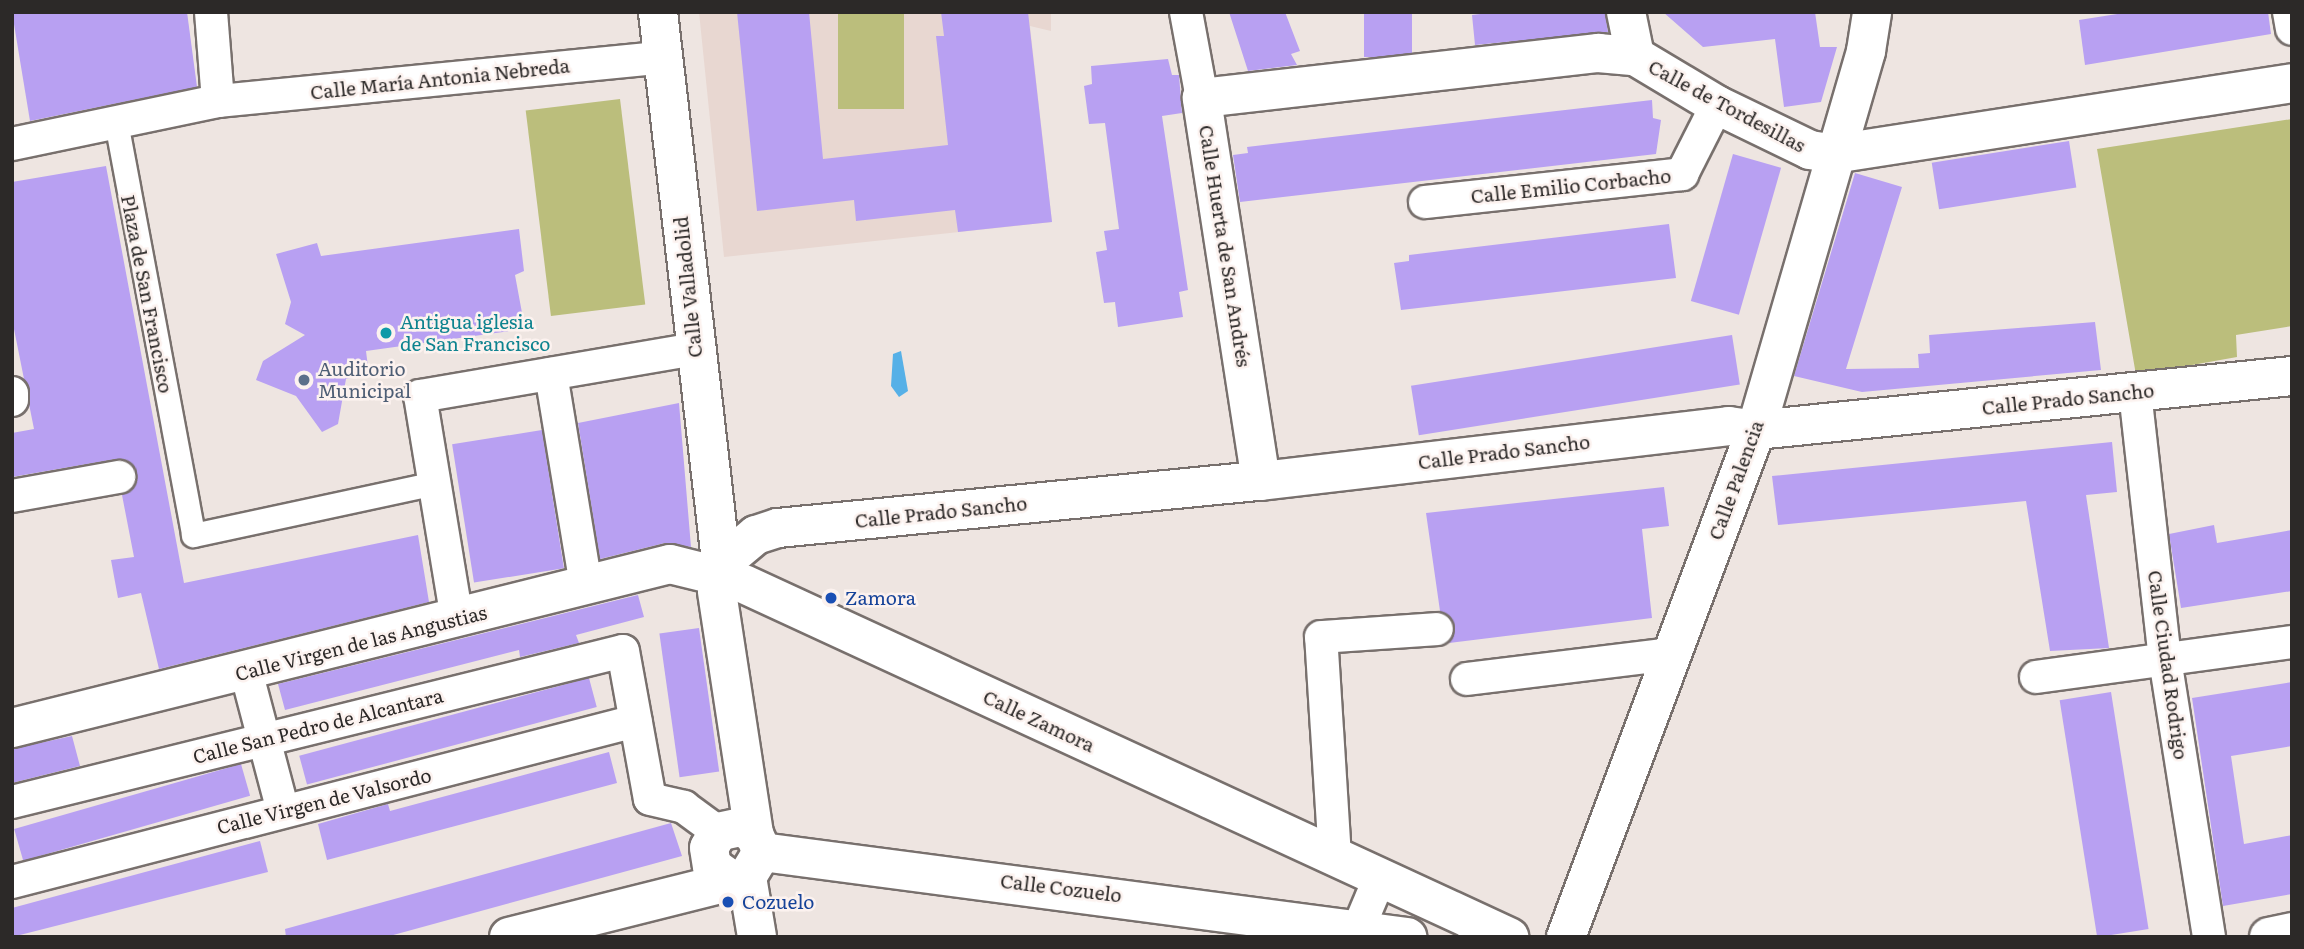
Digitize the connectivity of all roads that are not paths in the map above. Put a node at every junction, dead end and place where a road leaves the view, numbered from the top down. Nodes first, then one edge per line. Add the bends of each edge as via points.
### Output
1 (211, 12) edge
2 (658, 12) edge
3 (1186, 12) edge
4 (1626, 12) edge
5 (1872, 12) edge
6 (2289, 12) edge
7 (2292, 29) edge
8 (1635, 56) junction
9 (663, 57) junction
10 (2292, 83) edge
11 (1202, 98) junction
12 (218, 101) junction
13 (1717, 105) junction
14 (116, 122) junction
15 (12, 144) edge
16 (1834, 154) junction
17 (1425, 202) dead end
18 (694, 349) junction
19 (551, 374) junction
20 (2292, 376) edge
21 (2135, 392) junction
22 (12, 393) edge
23 (12, 400) edge
24 (1756, 430) junction
25 (119, 477) dead end
26 (1261, 481) junction
27 (435, 483) junction
28 (12, 496) edge
29 (724, 578) junction
30 (586, 586) junction
31 (457, 619) junction
32 (1437, 629) dead end
33 (2292, 642) edge
34 (1672, 654) junction
35 (2165, 659) junction
36 (246, 671) junction
37 (2036, 677) dead end
38 (1467, 679) dead end
39 (636, 720) junction
40 (12, 728) edge
41 (264, 739) junction
42 (12, 802) edge
43 (283, 811) junction
44 (736, 852) junction
45 (1335, 856) junction
46 (1380, 877) junction
47 (12, 882) edge
48 (1359, 927) junction
49 (2292, 932) edge
50 (509, 937) edge
51 (757, 937) edge
52 (1407, 937) edge
53 (1509, 937) edge
54 (1566, 937) edge
55 (2209, 937) edge
56 (2269, 937) edge

1 - 12 street
2 - 9 street, Calle Valladolid
3 - 11 street, Calle Huerta de San Andrés
4 - 8 street
5 - 16 street, Calle Palencia via 1866,51
6 - 7 street
8 - 11 street, Calle de Tordesillas via 1598,53
8 - 13 street, Calle de Tordesillas
9 - 12 street, Calle María Antonia Nebreda
9 - 18 street, Calle Valladolid
10 - 16 street, Calle de Tordesillas
11 - 26 street, Calle Huerta de San Andrés
12 - 14 street, Calle María Antonia Nebreda
13 - 16 street, Calle de Tordesillas via 1810,150
13 - 17 street, Calle Emilio Corbacho via 1682,174
14 - 15 street, Calle María Antonia Nebreda
14 - 27 street, Plaza de San Francisco via 171,466 193,535
16 - 24 street, Calle Palencia
18 - 19 street
18 - 29 street, Calle Valladolid
19 - 27 street via 420,396
19 - 30 street
20 - 21 street, Calle Prado Sancho
21 - 24 street, Calle Prado Sancho
21 - 35 street, Calle Ciudad Rodrigo
22 - 23 street
24 - 26 street, Calle Prado Sancho via 1729,426
24 - 34 street, Calle Palencia
25 - 28 street
26 - 29 street, Calle Prado Sancho via 778,528 756,535
27 - 31 street
29 - 30 street, Calle Virgen de las Angustias via 670,564
29 - 44 street, Calle Valladolid via 724,635 737,748
29 - 45 street, Calle Zamora
30 - 31 street, Calle Virgen de las Angustias
31 - 36 street, Calle Virgen de las Angustias
32 - 45 street via 1321,637
33 - 35 street
34 - 38 street
34 - 54 street, Calle Palencia
35 - 37 street
35 - 55 street, Calle Ciudad Rodrigo
36 - 40 street, Calle Virgen de las Angustias
36 - 41 street
39 - 41 street, Calle San Pedro de Alcantara via 623,651
39 - 43 street, Calle Virgen de Valsordo
39 - 44 street via 650,799 684,807
41 - 42 street, Calle San Pedro de Alcantara
41 - 43 street
43 - 47 street, Calle Virgen de Valsordo
44 - 48 street, Calle Cozuelo
44 - 50 street via 664,895
44 - 51 street, Calle Valladolid
45 - 46 street, Calle Zamora
46 - 48 street
46 - 53 street, Calle Zamora
48 - 52 street, Calle Cozuelo
49 - 56 street

